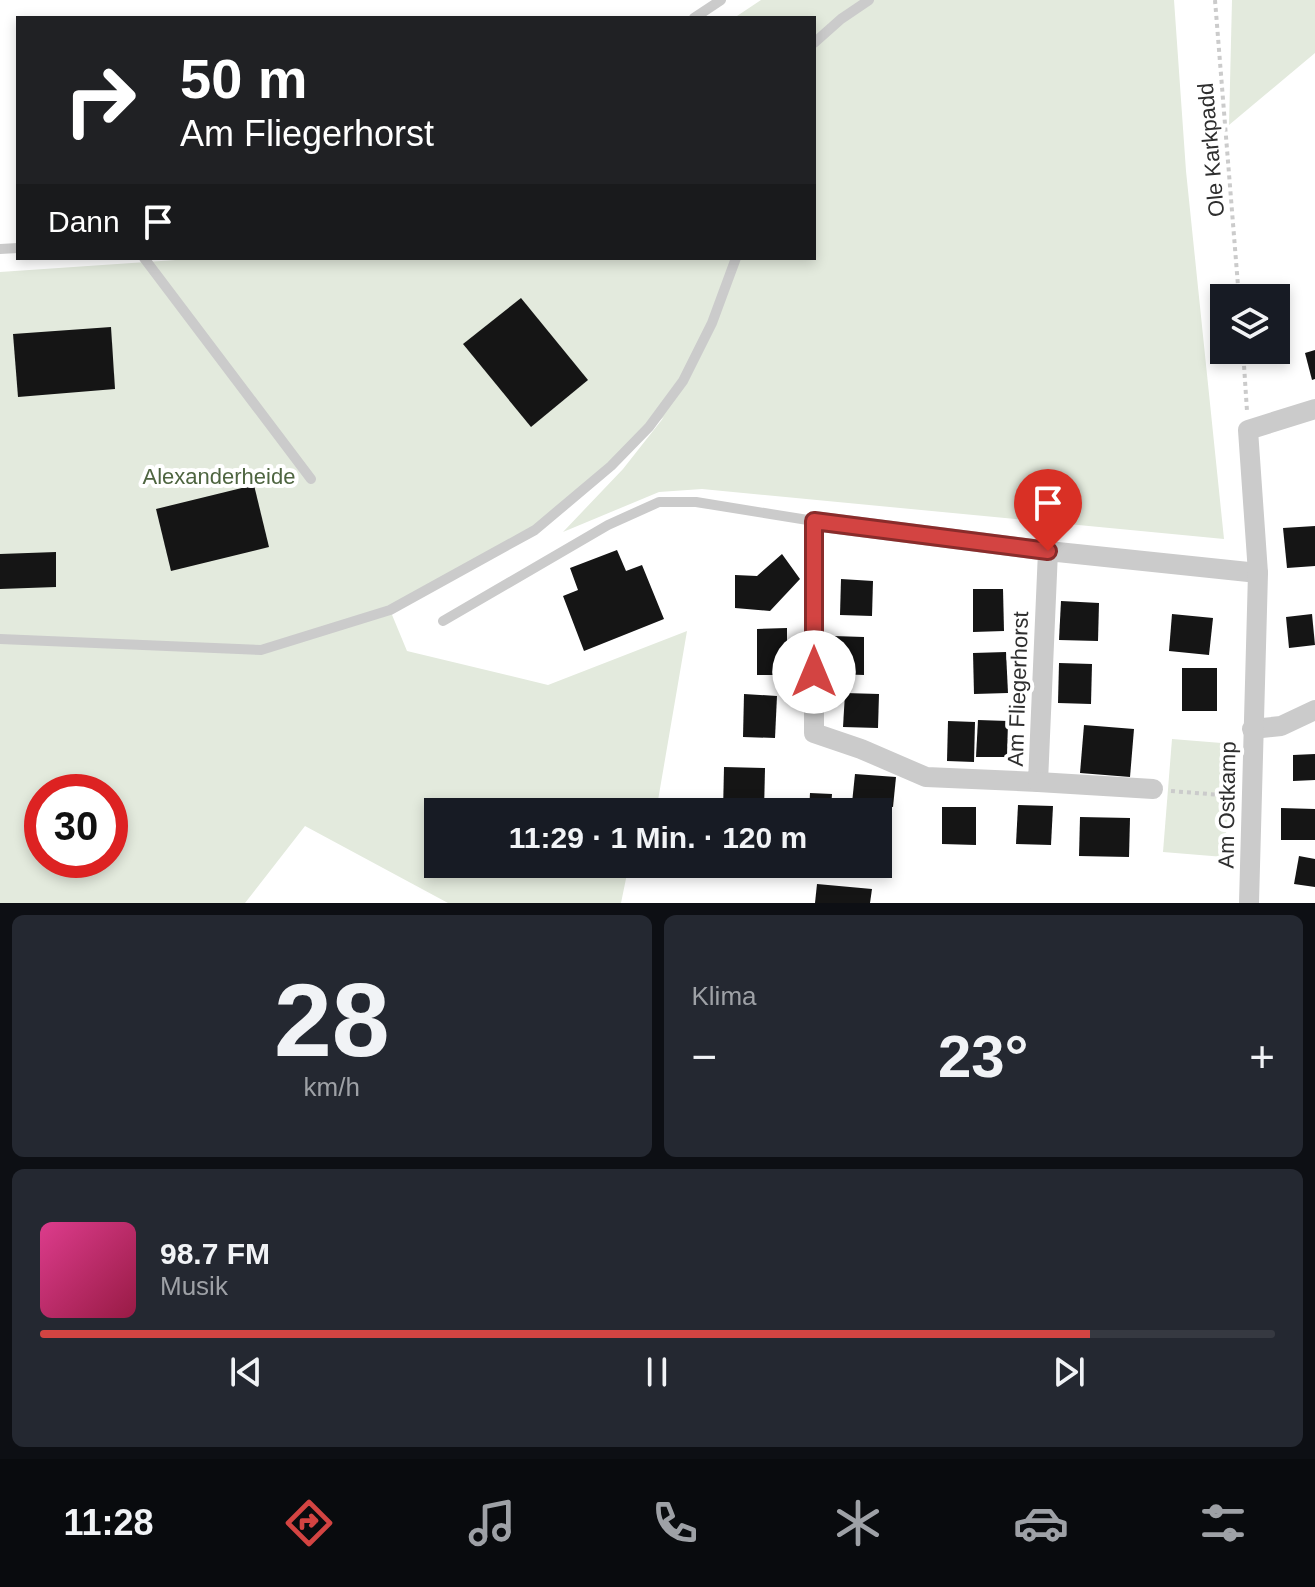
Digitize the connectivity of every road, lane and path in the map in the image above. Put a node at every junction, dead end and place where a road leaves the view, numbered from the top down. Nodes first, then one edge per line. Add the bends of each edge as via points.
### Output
1 (721, 0) edge
2 (869, 0) edge
3 (1215, 0) edge
4 (697, 16) edge
5 (816, 41) edge
6 (146, 260) edge
7 (735, 260) edge
8 (1238, 284) edge
9 (1244, 364) edge
10 (1315, 409) edge
11 (1248, 430) junction
12 (311, 479) dead end
13 (814, 521) junction
14 (1048, 551) junction
15 (1258, 573) junction
16 (443, 621) dead end
17 (0, 639) edge
18 (1315, 710) edge
19 (1252, 729) junction
20 (1038, 782) junction
21 (1153, 789) joint
22 (1251, 797) junction
23 (1256, 902) edge

1 - 4 lane
2 - 5 lane
3 - 8 path, Ole Karkpadd
6 - 12 lane
7 - 17 lane via 683,381 630,447 535,530 390,610 261,650
9 - 11 path
10 - 11 street
11 - 15 street
13 - 14 street
13 - 16 lane via 696,502 659,502 608,525
13 - 20 street, Am Fliegerhorst via 814,733 926,777
14 - 15 street
14 - 20 street, Am Fliegerhorst
15 - 19 street
18 - 19 street, Am Ostkamp via 1281,726
19 - 22 street, Am Ostkamp
20 - 21 street, Am Fliegerhorst
21 - 22 path
22 - 23 street, Am Ostkamp

